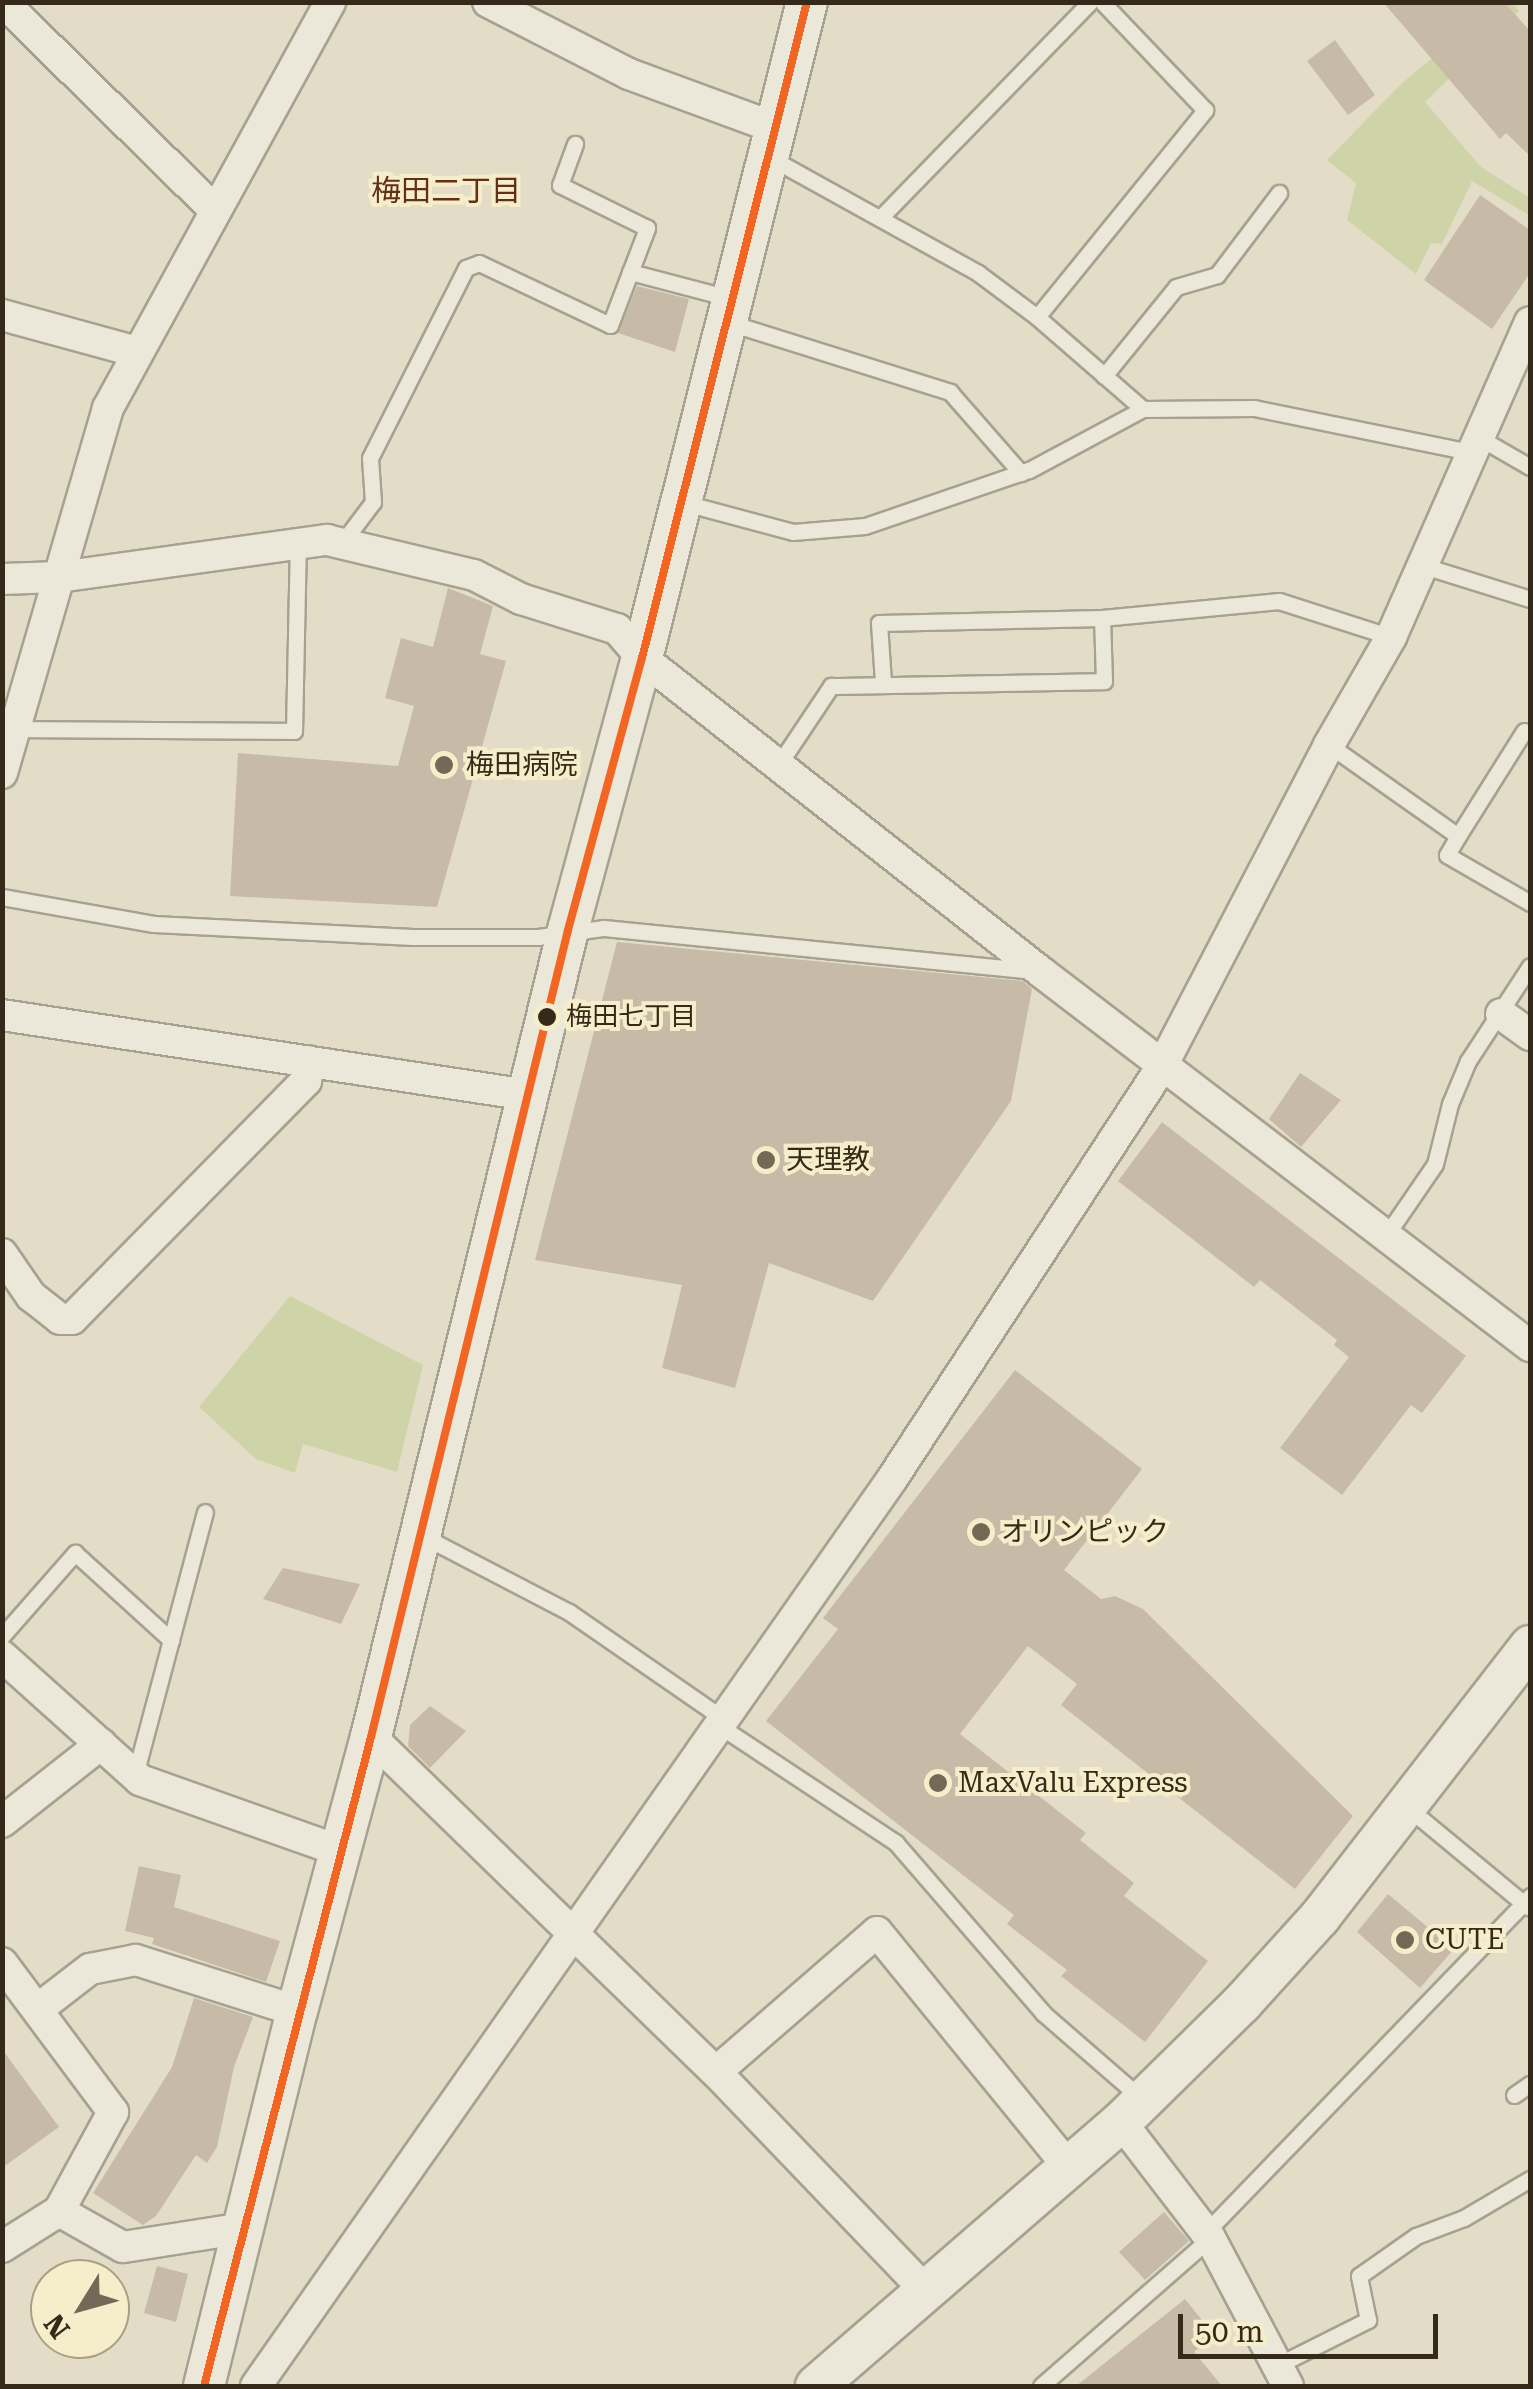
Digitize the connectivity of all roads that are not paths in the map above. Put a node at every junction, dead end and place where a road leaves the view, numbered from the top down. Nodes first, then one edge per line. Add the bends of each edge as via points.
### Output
1 (2, 2) edge
2 (330, 2) edge
3 (488, 2) edge
4 (807, 2) edge
5 (1090, 2) edge
6 (1102, 2) edge
7 (772, 142) junction
8 (576, 144) dead end
9 (1279, 194) dead end
10 (215, 210) junction
11 (880, 217) junction
12 (630, 272) junction
13 (730, 311) junction
14 (2, 315) edge
15 (1037, 316) junction
16 (1530, 322) edge
17 (137, 352) junction
18 (1104, 376) junction
19 (1143, 409) junction
20 (1474, 444) junction
21 (1530, 466) edge
22 (1021, 473) junction
23 (679, 501) junction
24 (342, 543) junction
25 (298, 544) junction
26 (1424, 566) junction
27 (59, 577) junction
28 (2, 579) edge
29 (1530, 599) edge
30 (1102, 618) junction
31 (1391, 636) junction
32 (642, 658) junction
33 (882, 682) junction
34 (15, 729) junction
35 (1524, 732) dead end
36 (1328, 745) junction
37 (779, 764) junction
38 (2, 773) edge
39 (1458, 836) junction
40 (2, 898) edge
41 (1530, 903) edge
42 (568, 930) junction
43 (1530, 966) edge
44 (1040, 972) junction
45 (1501, 1014) junction
46 (2, 1015) edge
47 (1530, 1035) edge
48 (309, 1062) junction
49 (1162, 1066) junction
50 (528, 1095) junction
51 (1384, 1238) junction
52 (2, 1254) edge
53 (1530, 1346) edge
54 (206, 1512) dead end
55 (421, 1536) junction
56 (2, 1636) edge
57 (171, 1640) junction
58 (1530, 1646) edge
59 (2, 1656) edge
60 (723, 1724) junction
61 (370, 1737) junction
62 (101, 1744) junction
63 (135, 1776) junction
64 (1407, 1806) junction
65 (2, 1822) edge
66 (340, 1851) junction
67 (1528, 1903) edge
68 (573, 1931) junction
69 (2, 1963) edge
70 (38, 2009) junction
71 (297, 2011) junction
72 (716, 2072) junction
73 (1530, 2084) edge
74 (1514, 2095) dead end
75 (1132, 2111) junction
76 (1069, 2166) junction
77 (1530, 2179) edge
78 (59, 2211) junction
79 (245, 2228) junction
80 (1208, 2235) junction
81 (2, 2247) edge
82 (927, 2292) junction
83 (1282, 2376) edge
84 (204, 2386) edge
85 (256, 2386) edge
86 (816, 2386) edge
87 (1040, 2386) edge

1 - 10 street
2 - 10 street
3 - 7 street
4 - 7 street
5 - 11 lane
6 - 15 lane via 1206,110
7 - 11 lane
7 - 13 street
8 - 12 lane via 560,185 647,228
9 - 18 lane via 1217,275 1176,287
10 - 17 street
11 - 15 lane
12 - 13 lane
12 - 24 lane via 610,326 479,263 466,268 370,458 373,502
13 - 22 lane via 950,392
13 - 23 street
14 - 17 street
15 - 18 lane
16 - 20 street
17 - 27 street via 108,408
18 - 19 lane
19 - 20 lane via 1254,408
19 - 22 lane
20 - 21 lane
20 - 26 street
22 - 23 lane via 864,526 792,532
23 - 32 street
24 - 25 street
24 - 32 street via 474,575 521,599 617,629
25 - 27 street
25 - 34 lane via 294,731
26 - 29 lane
26 - 31 street
27 - 28 street
27 - 34 street
30 - 31 lane via 1279,601
30 - 33 lane via 879,622
30 - 33 lane via 1104,680
31 - 36 street
32 - 37 street
32 - 42 street
33 - 37 lane via 831,686
34 - 38 street
35 - 39 lane
36 - 39 lane
36 - 49 street
37 - 44 street
39 - 41 lane via 1447,855
40 - 42 lane via 154,924 413,937 538,937
42 - 44 lane via 604,928
42 - 50 street
43 - 45 lane
44 - 49 street
45 - 47 street
45 - 51 lane via 1468,1061 1435,1164
46 - 48 street
48 - 50 street
48 - 52 street via 306,1081 72,1318 60,1319 30,1296
49 - 51 street
49 - 60 street via 1002,1317
50 - 55 street
51 - 53 street
54 - 57 lane
55 - 60 lane via 569,1612
55 - 61 street
56 - 57 lane via 76,1553
57 - 63 lane
58 - 64 street
59 - 62 street
60 - 68 street
60 - 75 lane via 896,1842
61 - 66 street
61 - 68 street
62 - 63 street
62 - 65 street
63 - 66 street
64 - 67 lane
64 - 75 street via 1307,1931
66 - 71 street
67 - 80 lane
68 - 72 street
68 - 85 street
69 - 70 street
70 - 71 street via 90,1968 136,1960
70 - 78 street via 114,2112
71 - 79 street
72 - 76 street via 877,1932
72 - 82 street
73 - 74 lane
75 - 76 street
75 - 80 street
76 - 82 street
77 - 83 lane via 1464,2218 1416,2236 1359,2276 1368,2320
78 - 79 street via 123,2247
78 - 81 street
79 - 84 street
80 - 83 street
80 - 87 lane
82 - 86 street

